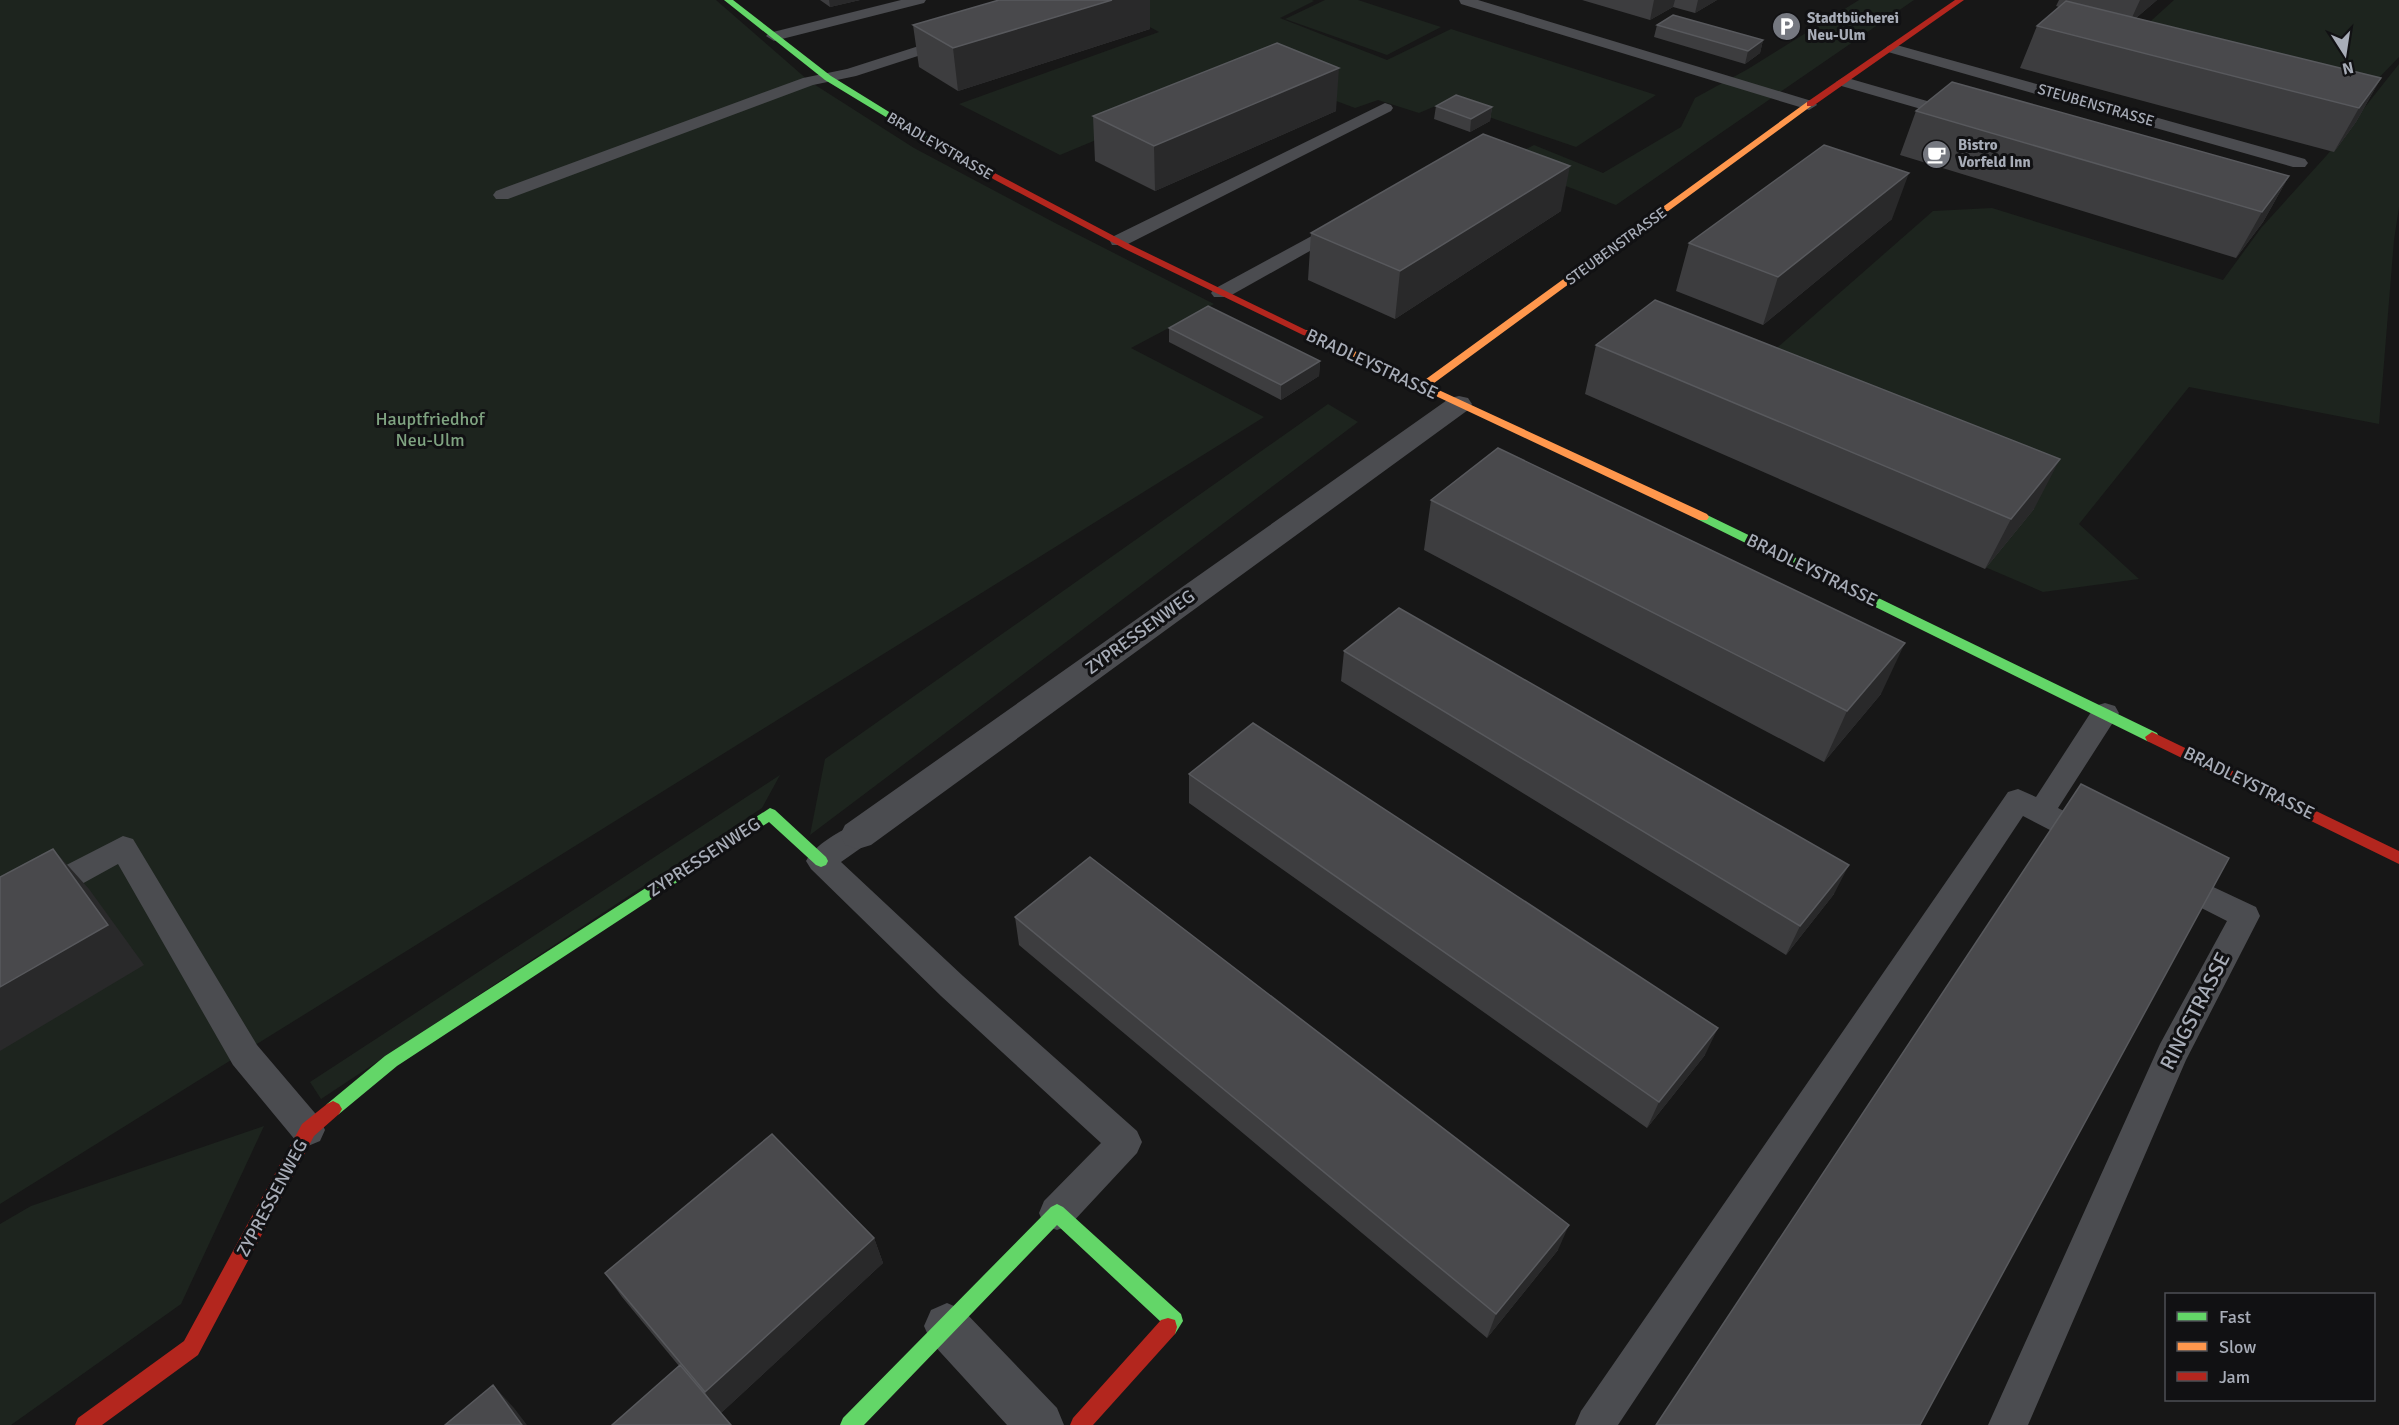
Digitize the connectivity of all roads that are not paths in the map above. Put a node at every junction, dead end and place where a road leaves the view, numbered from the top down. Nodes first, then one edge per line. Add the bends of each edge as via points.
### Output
1 (728, 0) edge
2 (919, 0) edge
3 (1960, 0) edge
4 (1466, 1) edge
5 (774, 36) junction
6 (960, 38) edge
7 (1893, 49) junction
8 (828, 78) junction
9 (1844, 82) junction
10 (1809, 105) junction
11 (1385, 108) dead end
12 (1973, 120) edge
13 (2299, 163) dead end
14 (502, 195) dead end
15 (1357, 218) edge
16 (1119, 241) junction
17 (1221, 292) junction
18 (1422, 387) junction
19 (1459, 404) junction
20 (2105, 713) junction
21 (2041, 813) junction
22 (858, 835) joint
23 (2112, 849) edge
24 (2399, 858) edge
25 (821, 861) junction
26 (2153, 870) edge
27 (0, 914) edge
28 (308, 1130) junction
29 (1057, 1213) junction
30 (947, 1326) junction
31 (85, 1425) edge
32 (850, 1425) edge
33 (1040, 1425) edge
34 (1080, 1425) edge
35 (1595, 1425) edge
36 (2008, 1425) edge

1 - 5 street, BRADLEYSTRASSE
2 - 5 lane
3 - 7 street, STEUBENSTRASSE
4 - 10 lane
5 - 8 street, BRADLEYSTRASSE
6 - 8 lane
7 - 9 street, STEUBENSTRASSE
7 - 13 lane, STEUBENSTRASSE
8 - 14 lane via 809,81
8 - 16 street, BRADLEYSTRASSE via 948,152
9 - 10 street, STEUBENSTRASSE
9 - 12 lane
10 - 18 street, STEUBENSTRASSE
11 - 16 lane
15 - 17 lane
16 - 17 street, BRADLEYSTRASSE
17 - 18 street, BRADLEYSTRASSE
18 - 19 street, BRADLEYSTRASSE
19 - 20 street, BRADLEYSTRASSE via 1638,485
19 - 22 street, ZYPRESSENWEG
20 - 21 lane
20 - 24 street, BRADLEYSTRASSE
21 - 23 lane
21 - 35 lane via 2018,800
22 - 25 lane, ZYPRESSENWEG
25 - 28 street, ZYPRESSENWEG via 770,814 391,1061
25 - 29 lane via 951,986 1125,1142
26 - 36 lane, RINGSTRASSE via 2244,916 2172,1054
27 - 28 lane via 123,847 245,1055
28 - 31 street, ZYPRESSENWEG via 191,1348
29 - 30 street
29 - 34 street via 1174,1321
30 - 32 street
30 - 33 street

